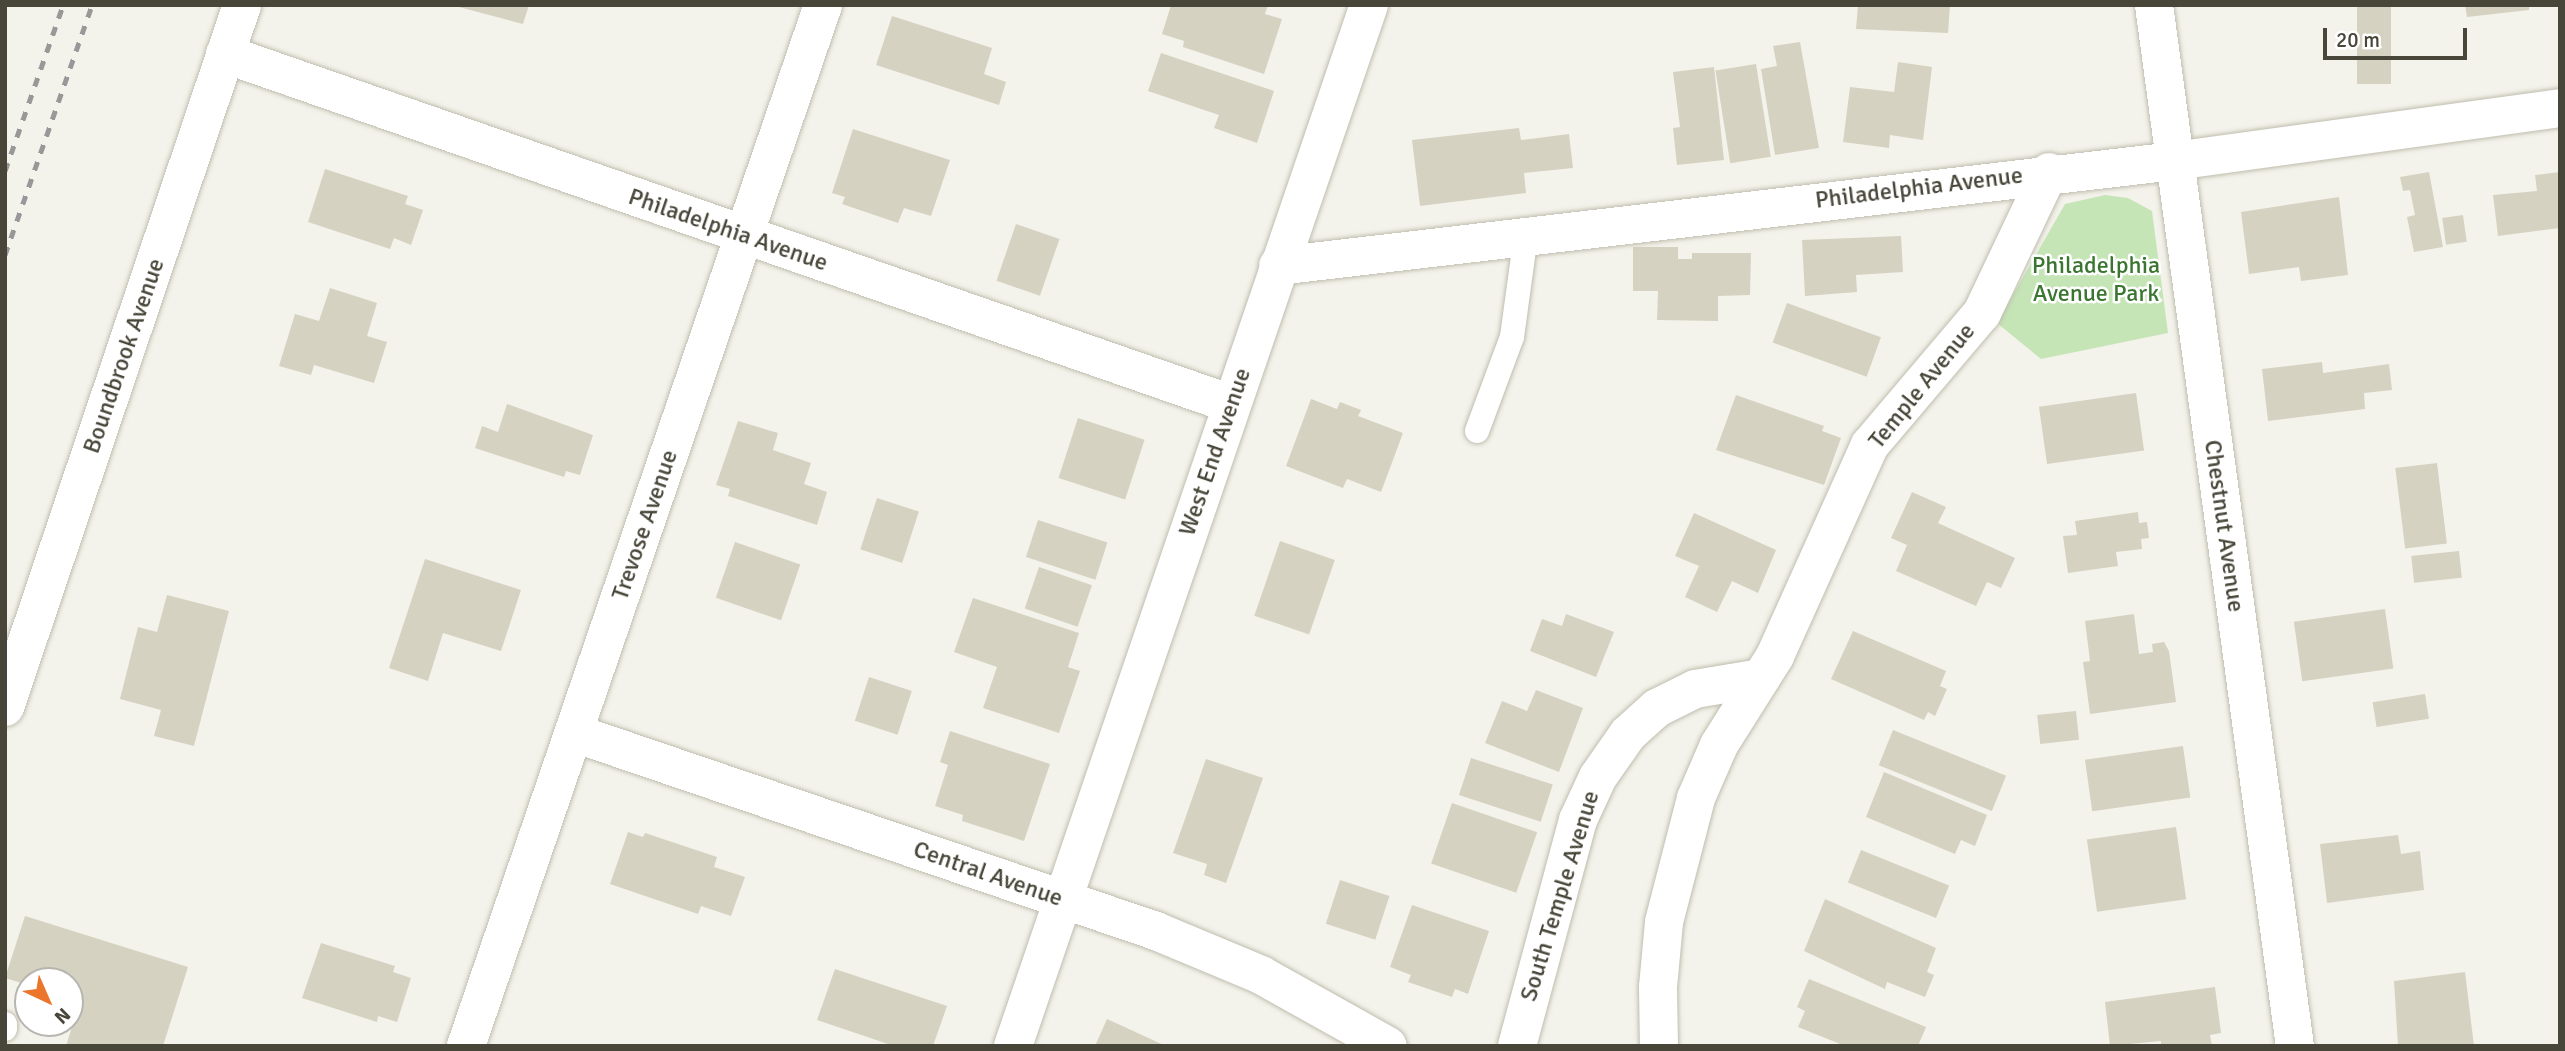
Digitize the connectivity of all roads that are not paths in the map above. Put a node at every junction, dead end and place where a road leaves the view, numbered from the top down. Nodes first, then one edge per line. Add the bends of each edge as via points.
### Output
1 (242, 5) edge
2 (823, 5) edge
3 (1369, 5) edge
4 (2154, 5) edge
5 (225, 54) junction
6 (2560, 108) edge
7 (2174, 160) junction
8 (2049, 172) junction
9 (1526, 235) junction
10 (742, 236) junction
11 (1279, 266) junction
12 (1230, 404) junction
13 (1477, 431) dead end
14 (1761, 678) junction
15 (5, 707) edge
16 (574, 733) junction
17 (1063, 899) junction
18 (5, 1024) edge
19 (5, 1029) edge
20 (467, 1046) edge
21 (1013, 1046) edge
22 (1388, 1046) edge
23 (1517, 1046) edge
24 (1659, 1046) edge
25 (2295, 1046) edge

1 - 5 street, Boundbrook Avenue
2 - 10 street, Trevose Avenue
3 - 11 street, West End Avenue
4 - 7 street, Chestnut Avenue
5 - 10 street, Philadelphia Avenue
5 - 15 street, Boundbrook Avenue
6 - 7 street, Philadelphia Avenue
7 - 8 street, Philadelphia Avenue
7 - 25 street, Chestnut Avenue
8 - 9 street, Philadelphia Avenue
8 - 14 street, Temple Avenue via 1982,313 1870,445
9 - 11 street, Philadelphia Avenue
9 - 13 lane via 1512,337
10 - 12 street, Philadelphia Avenue
10 - 16 street, Trevose Avenue
11 - 12 street, West End Avenue
12 - 17 street, West End Avenue
14 - 23 street, South Temple Avenue via 1695,689 1657,708 1628,734 1598,777 1578,820
14 - 24 street, Temple Avenue via 1720,745 1676,860 1658,987
16 - 17 street, Central Avenue
16 - 20 street, Trevose Avenue
17 - 21 street, West End Avenue
17 - 22 street, Central Avenue via 1261,975
18 - 19 lane

